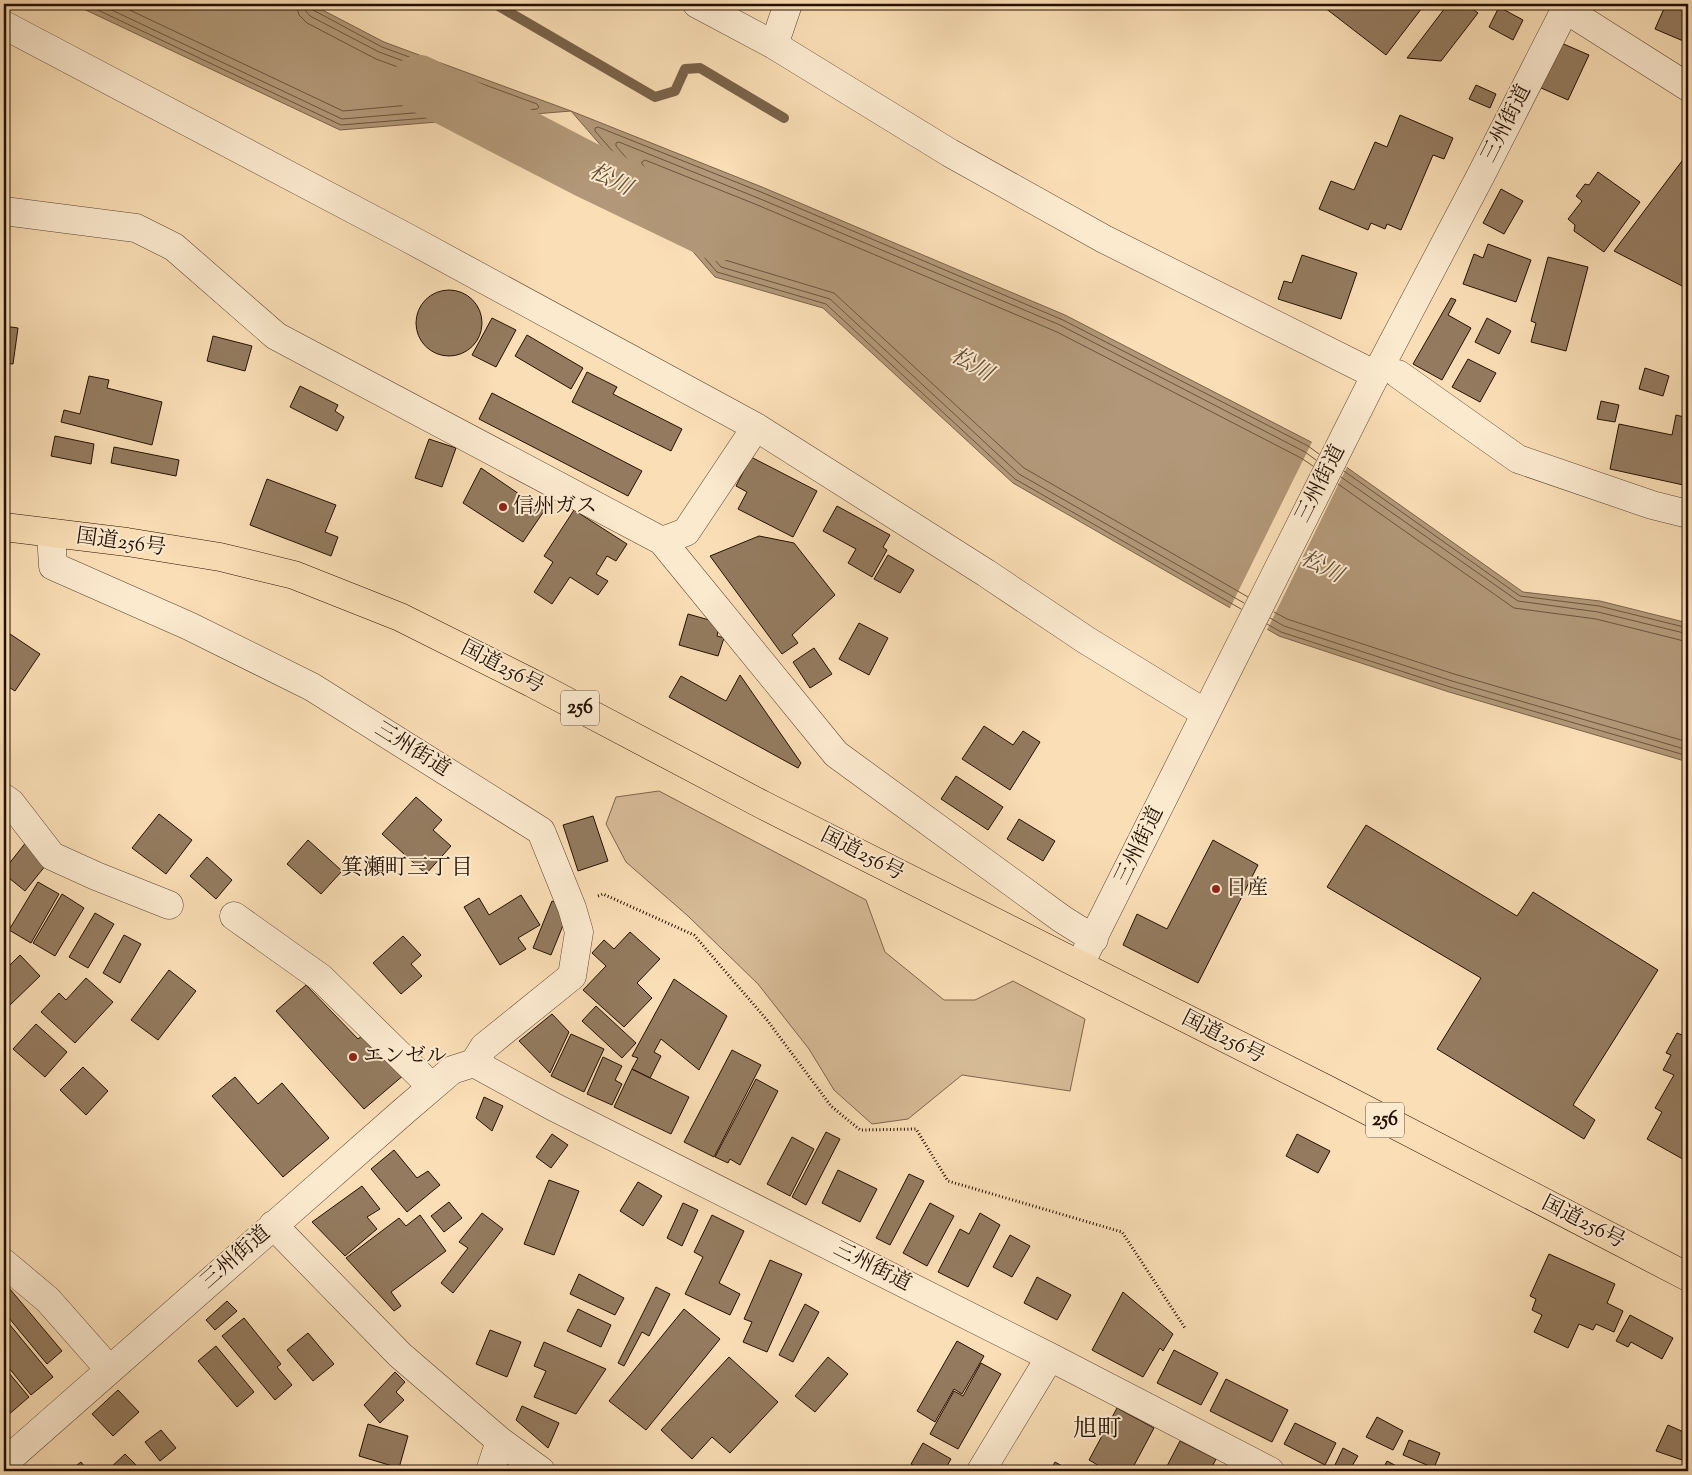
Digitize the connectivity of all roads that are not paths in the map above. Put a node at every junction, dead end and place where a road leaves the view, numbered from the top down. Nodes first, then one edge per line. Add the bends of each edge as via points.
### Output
1 (697, 4) edge
2 (788, 4) edge
3 (1560, 10) edge
4 (4, 25) edge
5 (774, 45) junction
6 (1688, 87) edge
7 (4, 211) edge
8 (1381, 378) junction
9 (756, 427) junction
10 (1688, 514) edge
11 (4, 527) edge
12 (51, 533) junction
13 (662, 540) junction
14 (1211, 703) junction
15 (4, 798) edge
16 (169, 905) dead end
17 (234, 916) dead end
18 (1094, 939) junction
19 (1080, 966) junction
20 (474, 1063) junction
21 (432, 1088) junction
22 (273, 1225) junction
23 (4, 1263) edge
24 (1688, 1277) edge
25 (1050, 1358) junction
26 (109, 1369) junction
27 (500, 1441) junction
28 (4, 1463) edge
29 (1254, 1468) edge
30 (490, 1471) edge
31 (541, 1471) edge
32 (981, 1471) edge

1 - 5 street
2 - 5 street
3 - 6 street
3 - 8 street, 三州街道
4 - 9 street via 406,237
5 - 8 street via 950,153 1104,239
7 - 13 street via 136,228 174,247 276,336
8 - 10 street via 1518,458 1652,505
8 - 14 street, 三州街道
9 - 13 street via 686,532
9 - 14 street via 1086,640
11 - 12 highway, 国道256号 / 256
12 - 19 highway, 国道256号 / 256 via 220,557 294,576 400,617
12 - 20 street, 三州街道 via 53,566 189,626 312,687 541,831 579,932 572,976 484,1047
13 - 18 street via 836,754
14 - 18 street, 三州街道
15 - 16 street via 52,856
17 - 21 street via 321,978
18 - 19 street, 三州街道
19 - 24 highway, 国道256号 / 256 via 1328,1090
20 - 21 street, 三州街道 via 452,1070
20 - 25 street, 三州街道 via 562,1111
21 - 22 street, 三州街道
22 - 26 street, 三州街道
22 - 27 street via 400,1355
23 - 26 street via 48,1300
25 - 29 street, 三州街道
25 - 32 street
26 - 28 street, 三州街道
27 - 30 street
27 - 31 street

